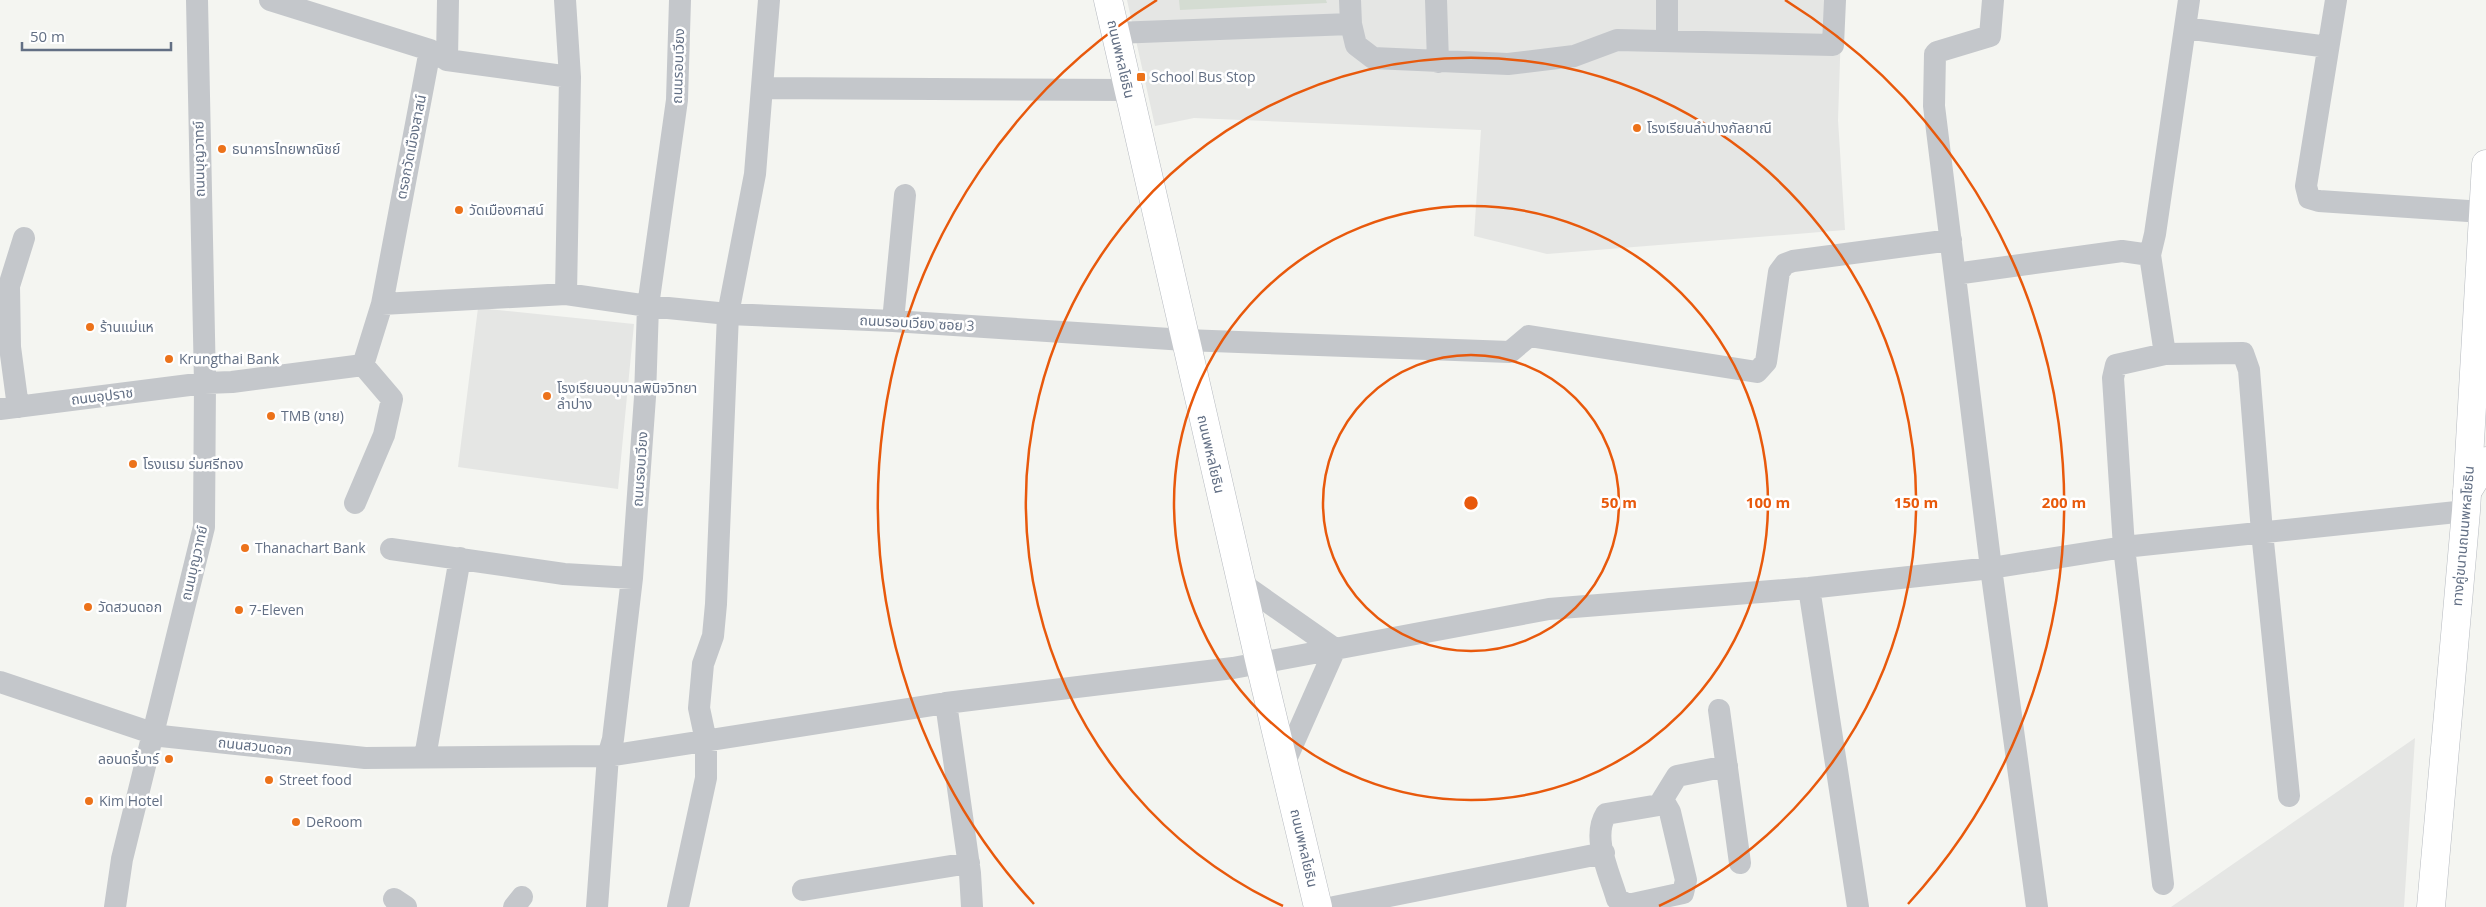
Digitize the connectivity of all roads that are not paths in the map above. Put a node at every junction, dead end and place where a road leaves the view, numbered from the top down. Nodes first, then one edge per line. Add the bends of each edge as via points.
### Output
1 (197, 0) edge
2 (270, 0) edge
3 (448, 0) edge
4 (565, 0) edge
5 (680, 0) edge
6 (769, 0) edge
7 (1108, 0) edge
8 (1350, 0) edge
9 (1436, 0) edge
10 (1667, 0) edge
11 (1835, 0) edge
12 (1993, 0) edge
13 (2189, 0) edge
14 (2336, 0) edge
15 (1351, 24) junction
16 (2185, 28) junction
17 (1115, 33) junction
18 (1668, 41) junction
19 (2328, 47) junction
20 (438, 55) junction
21 (1438, 62) junction
22 (570, 78) junction
23 (762, 88) junction
24 (1128, 90) junction
25 (2486, 164) edge
26 (905, 195) dead end
27 (2483, 212) junction
28 (24, 238) dead end
29 (1951, 240) junction
30 (2150, 255) junction
31 (1956, 274) junction
32 (566, 294) junction
33 (382, 304) junction
34 (648, 306) junction
35 (728, 314) junction
36 (893, 321) junction
37 (1185, 340) junction
38 (2166, 354) junction
39 (363, 364) junction
40 (205, 382) junction
41 (9, 408) edge
42 (2486, 461) edge
43 (2467, 501) junction
44 (355, 504) dead end
45 (2262, 532) junction
46 (2124, 547) junction
47 (391, 549) dead end
48 (460, 558) junction
49 (1992, 568) junction
50 (632, 578) junction
51 (1241, 583) junction
52 (1809, 588) junction
53 (1334, 649) junction
54 (1260, 664) junction
55 (0, 682) edge
56 (946, 703) junction
57 (1719, 710) dead end
58 (153, 734) junction
59 (706, 741) junction
60 (608, 756) junction
61 (425, 757) junction
62 (1284, 764) junction
63 (1726, 766) junction
64 (2289, 796) dead end
65 (1659, 805) junction
66 (1604, 853) junction
67 (1740, 863) dead end
68 (969, 864) junction
69 (2163, 884) dead end
70 (803, 890) dead end
71 (115, 907) edge
72 (597, 907) edge
73 (678, 907) edge
74 (972, 907) edge
75 (1318, 907) edge
76 (1334, 907) edge
77 (1858, 907) edge
78 (2037, 907) edge
79 (2431, 907) edge

1 - 40 street, ถนนบุญวาทย์
2 - 20 street
3 - 20 street, ตรอกวัดเมืองสาสน์
4 - 22 street
5 - 34 street, ถนนรอบเวียง via 677,100
6 - 23 street
7 - 17 main road, ถนนพหลโยธิน
8 - 15 street
9 - 21 street
10 - 18 street
11 - 18 street via 1833,45
12 - 29 street via 1990,36 1937,52 1934,59 1934,106
13 - 16 street
14 - 19 street
15 - 17 street
15 - 21 street via 1356,45 1372,58
16 - 19 street
16 - 30 street
17 - 24 main road, ถนนพหลโยธิน
18 - 21 street via 1617,40 1574,56 1508,64
19 - 27 street via 2306,186 2310,198
20 - 22 street
20 - 33 street, ตรอกวัดเมืองสาสน์
22 - 32 street
23 - 24 street
23 - 35 street via 755,174
24 - 37 main road, ถนนพหลโยธิน
25 - 27 main road, ทางคู่ขนานถนนพหลโยธิน
26 - 36 street
27 - 43 main road, ทางคู่ขนานถนนพหลโยธิน
28 - 41 street via 10,286
29 - 31 street
29 - 37 street, ถนนรอบเวียง ซอย 3 via 1785,264 1779,272 1766,362 1757,372 1528,336 1510,352
30 - 31 street via 2122,251
30 - 38 street
31 - 49 street
32 - 33 street, ถนนรอบเวียง ซอย 3
32 - 34 street, ถนนรอบเวียง ซอย 3
33 - 39 street, ตรอกวัดเมืองสาสน์
34 - 35 street, ถนนรอบเวียง ซอย 3
34 - 50 street, ถนนรอบเวียง
35 - 36 street, ถนนรอบเวียง ซอย 3
35 - 59 street via 716,604 713,636 703,664 700,708
36 - 37 street, ถนนรอบเวียง ซอย 3
37 - 51 main road, ถนนพหลโยธิน
38 - 45 street via 2243,353 2250,370
38 - 46 street via 2116,365 2113,378
39 - 40 street via 232,382
39 - 44 street via 392,399 384,435
40 - 41 street, ถนนอุปราช
40 - 58 street, ถนนบุญวาทย์ via 204,527
42 - 43 main road
43 - 45 street, ถนนสวนดอก
43 - 79 main road, ทางคู่ขนานถนนพหลโยธิน
45 - 46 street, ถนนสวนดอก
45 - 64 street
46 - 49 street, ถนนสวนดอก
46 - 69 street
47 - 48 street
48 - 50 street via 564,574
48 - 61 street
49 - 52 street, ถนนสวนดอก
49 - 78 street
50 - 60 street, ถนนรอบเวียง via 613,739
51 - 53 street
51 - 54 main road, ถนนพหลโยธิน
52 - 53 street, ถนนสวนดอก via 1548,609
52 - 77 street
53 - 54 street, ถนนสวนดอก
53 - 62 street
54 - 56 street, ถนนสวนดอก
54 - 62 main road, ถนนพหลโยธิน
55 - 58 street, ถนนสวนดอก
56 - 59 street, ถนนสวนดอก
56 - 68 street
57 - 63 street
58 - 61 street, ถนนสวนดอก via 365,758
58 - 71 street, ถนนบุญวาทย์ via 122,859
59 - 60 street, ถนนสวนดอก
59 - 73 street via 706,778
60 - 61 street, ถนนสวนดอก
60 - 72 street, ถนนรอบเวียง
62 - 75 main road, ถนนพหลโยธิน
63 - 65 street via 1677,776
63 - 67 street
65 - 66 street via 1606,814 1600,834
65 - 66 street via 1666,805 1670,812 1686,880 1683,893 1628,905 1622,903 1617,899
66 - 76 street
68 - 70 street
68 - 74 street

